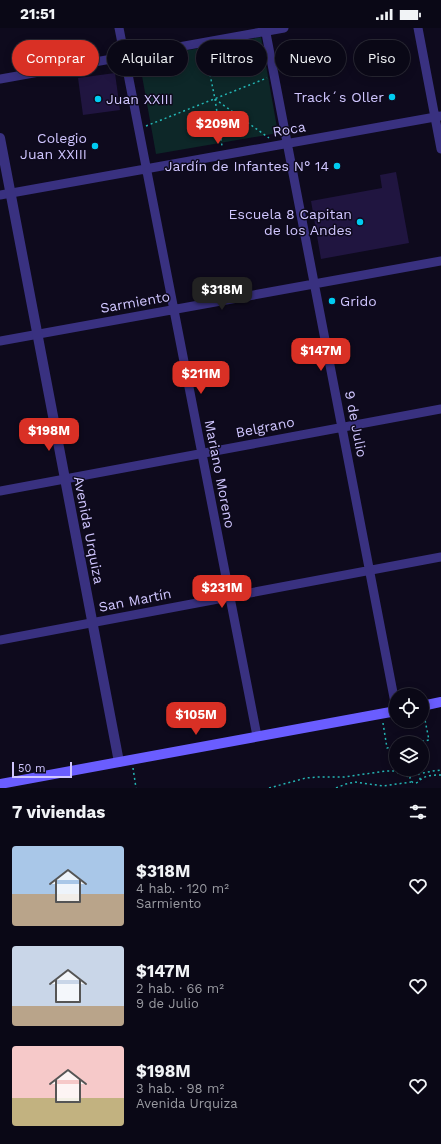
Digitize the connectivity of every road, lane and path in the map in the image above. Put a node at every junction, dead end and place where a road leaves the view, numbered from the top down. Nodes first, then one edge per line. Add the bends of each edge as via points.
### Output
1 (119, 28) edge
2 (284, 28) edge
3 (418, 28) edge
4 (265, 30) edge
5 (121, 40) edge
6 (214, 40) edge
7 (107, 60) edge
8 (274, 75) junction
9 (128, 76) edge
10 (211, 76) edge
11 (0, 79) edge
12 (215, 99) junction
13 (438, 117) edge
14 (138, 129) junction
15 (0, 138) edge
16 (283, 145) junction
17 (441, 149) edge
18 (224, 155) junction
19 (146, 170) junction
20 (11, 193) junction
21 (0, 195) edge
22 (441, 261) edge
23 (314, 284) junction
24 (174, 309) junction
25 (37, 334) junction
26 (0, 341) edge
27 (441, 409) edge
28 (342, 428) junction
29 (202, 454) junction
30 (65, 479) junction
31 (0, 491) edge
32 (441, 557) edge
33 (369, 570) junction
34 (230, 597) junction
35 (92, 623) junction
36 (0, 640) edge
37 (392, 688) edge
38 (441, 702) edge
39 (429, 707) edge
40 (389, 710) edge
41 (383, 721) dead end
42 (257, 736) junction
43 (389, 748) edge
44 (131, 760) junction
45 (119, 762) junction
46 (441, 770) edge
47 (429, 772) edge
48 (441, 775) edge
49 (419, 776) edge
50 (409, 777) joint
51 (419, 781) junction
52 (411, 782) junction
53 (0, 784) edge
54 (136, 788) edge
55 (269, 788) edge
56 (336, 788) edge

1 - 5 street, Mariano Moreno
2 - 4 street
3 - 13 street
4 - 6 street
4 - 8 street, 9 de Julio
7 - 11 street
8 - 12 path
8 - 16 street, 9 de Julio
9 - 14 street, Mariano Moreno
10 - 12 path
12 - 14 path
12 - 16 path
12 - 18 path
13 - 16 street, Roca
13 - 17 street
14 - 19 street, Mariano Moreno
15 - 20 street, Avenida Urquiza
16 - 18 street, Roca
16 - 23 street, 9 de Julio
18 - 19 street, Roca
19 - 20 street, Roca
19 - 24 street, Mariano Moreno
20 - 21 street, Roca
20 - 25 street, Avenida Urquiza
22 - 23 street, Sarmiento
23 - 24 street, Sarmiento
23 - 28 street, 9 de Julio
24 - 25 street, Sarmiento
24 - 29 street, Mariano Moreno
25 - 26 street, Sarmiento
25 - 30 street, Avenida Urquiza
27 - 28 street, Belgrano
28 - 29 street, Belgrano
28 - 33 street, 9 de Julio
29 - 30 street, Belgrano
29 - 34 street, Mariano Moreno
30 - 31 street, Belgrano
30 - 35 street, Avenida Urquiza
32 - 33 street, San Martín
33 - 34 street, San Martín
33 - 37 street, 9 de Julio
34 - 35 street, San Martín
34 - 42 street, Mariano Moreno
35 - 36 street, San Martín
35 - 45 street, Avenida Urquiza
38 - 39 main road
40 - 42 main road
41 - 43 path via 387,748
42 - 44 main road
44 - 45 main road
44 - 54 path
45 - 53 main road
46 - 47 path
48 - 51 path via 433,775
49 - 51 path
50 - 52 path
50 - 55 path via 394,771 386,771 344,777 306,778
51 - 52 path
52 - 56 path via 383,786 355,782

